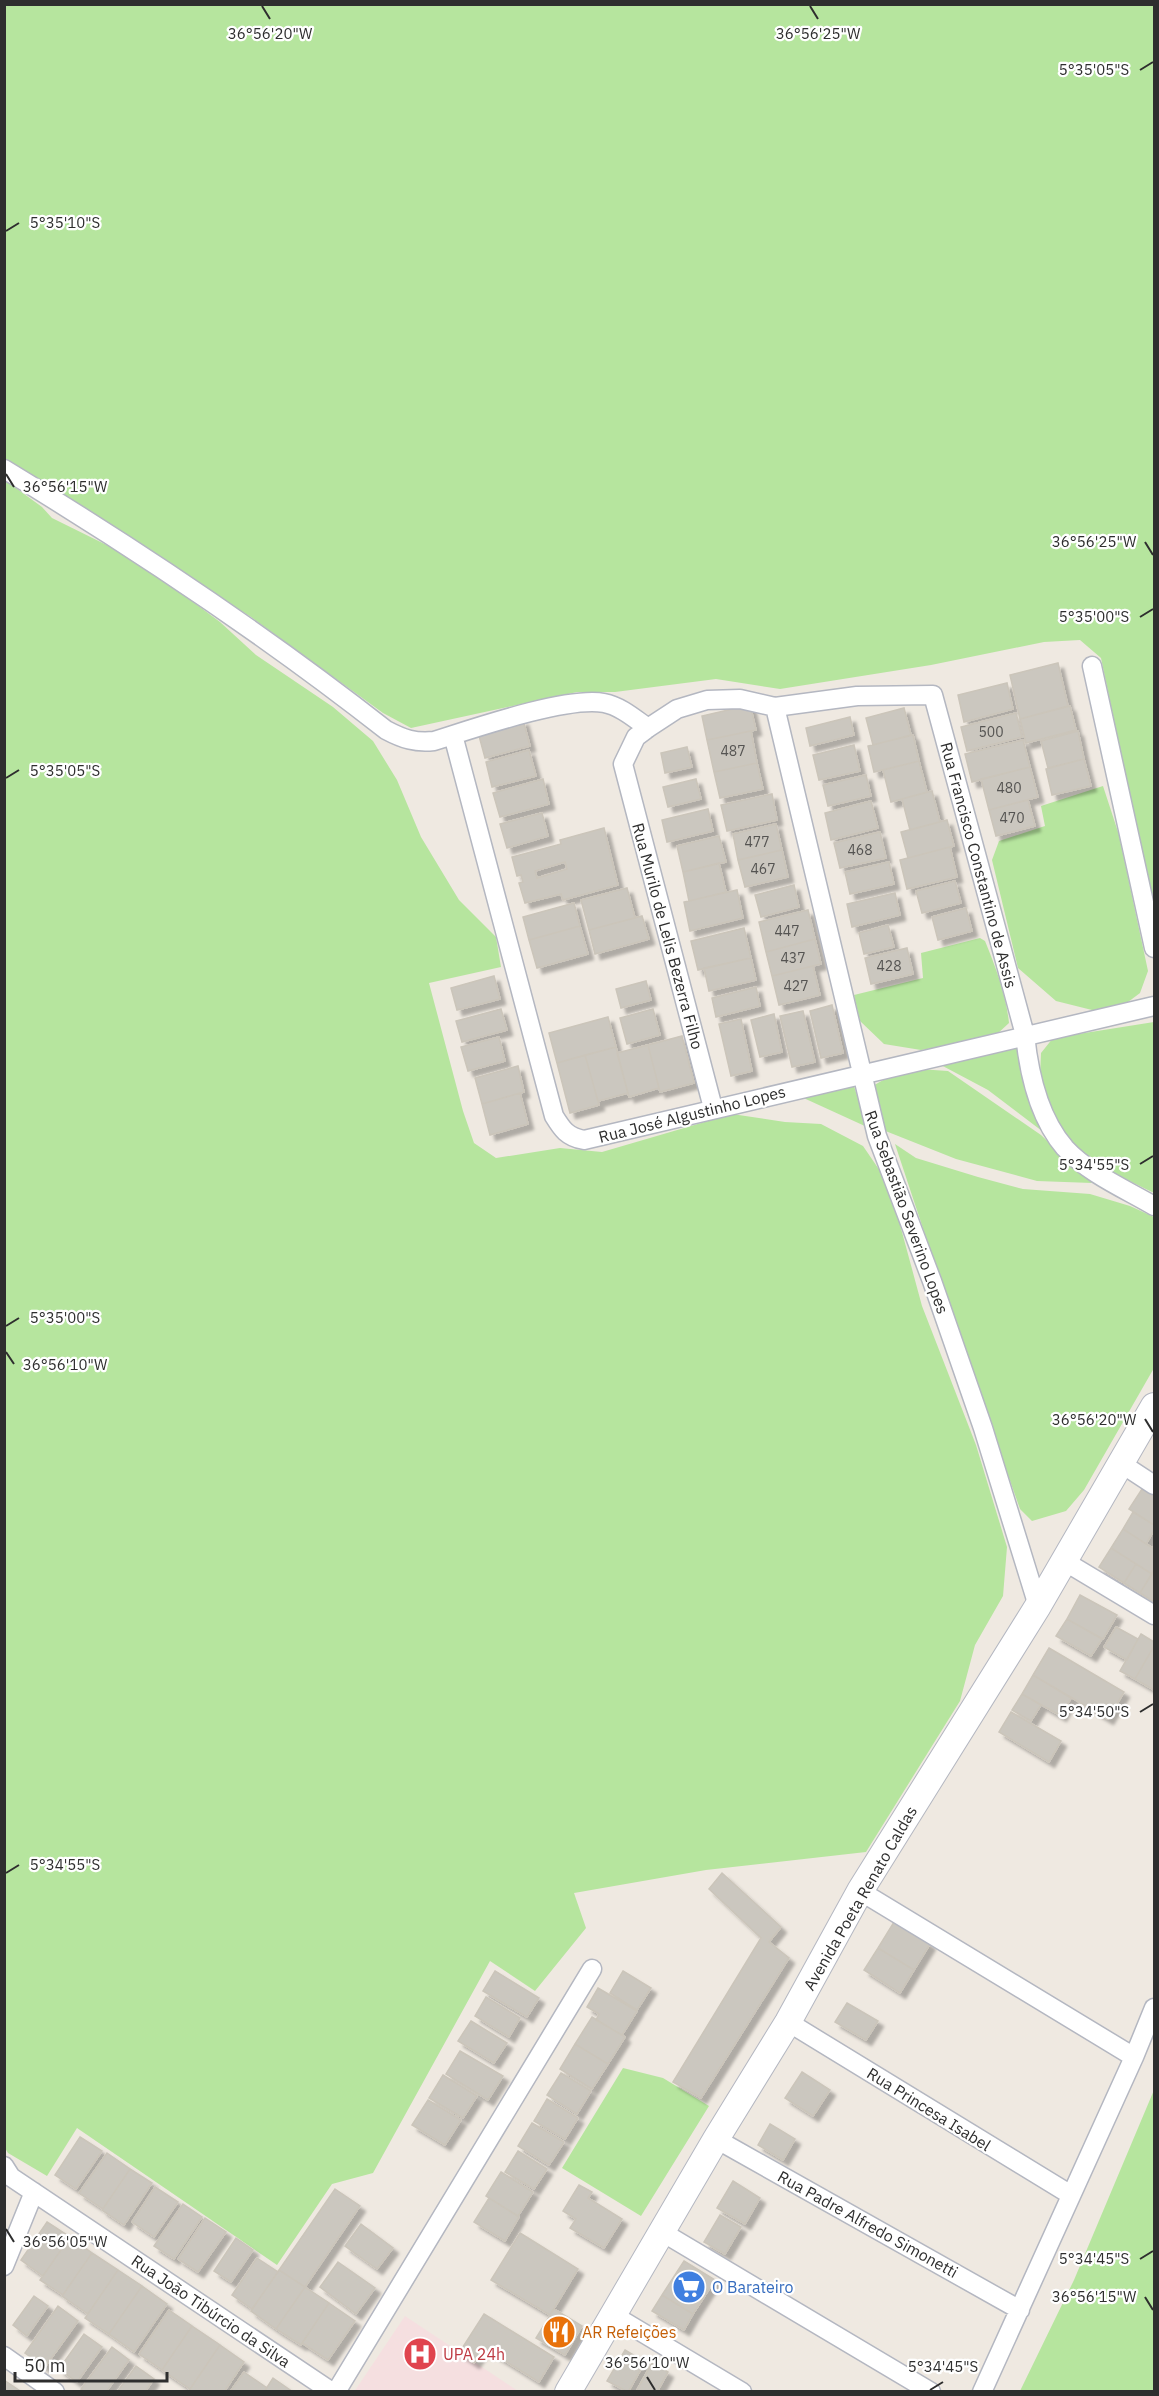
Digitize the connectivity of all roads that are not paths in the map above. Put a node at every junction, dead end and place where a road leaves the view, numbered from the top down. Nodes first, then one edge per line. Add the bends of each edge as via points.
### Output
1 (4, 469) edge
2 (1092, 666) dead end
3 (775, 707) junction
4 (648, 728) junction
5 (453, 735) junction
6 (1155, 948) edge
7 (1155, 1006) edge
8 (1025, 1035) junction
9 (861, 1074) junction
10 (712, 1108) junction
11 (1155, 1206) edge
12 (1155, 1406) edge
13 (1122, 1464) junction
14 (1155, 1485) edge
15 (1064, 1561) junction
16 (1038, 1605) junction
17 (1155, 1616) edge
18 (860, 1891) junction
19 (592, 1969) dead end
20 (1155, 2008) edge
21 (788, 2022) junction
22 (1134, 2057) junction
23 (716, 2139) junction
24 (7, 2178) edge
25 (34, 2192) junction
26 (1071, 2196) junction
27 (662, 2232) junction
28 (4, 2266) edge
29 (1020, 2310) junction
30 (613, 2315) junction
31 (4, 2356) edge
32 (55, 2391) edge
33 (334, 2391) edge
34 (568, 2391) edge
35 (742, 2391) edge
36 (931, 2391) edge
37 (982, 2391) edge

1 - 5 street via 227,613 386,730 419,743
2 - 6 street
3 - 4 street via 740,699 707,700 676,710
3 - 8 street, Rua Francisco Constantino de Assis via 857,696 933,695
3 - 9 street, Rua Sebastião Severino Lopes
4 - 5 street via 621,710 593,702 547,709
4 - 10 street, Rua Murilo de Lelis Bezerra Filho via 636,737 622,765
5 - 10 street, Rua José Algustinho Lopes via 554,1116 562,1130 572,1138 584,1140
7 - 8 street, Rua José Algustinho Lopes
8 - 9 street, Rua José Algustinho Lopes
8 - 11 street, Rua Francisco Constantino de Assis via 1033,1082 1055,1135 1090,1168
9 - 10 street, Rua José Algustinho Lopes
9 - 16 street, Rua Sebastião Severino Lopes via 877,1136 940,1304
12 - 13 main road, Avenida Poeta Renato Caldas
13 - 14 street
13 - 15 main road, Avenida Poeta Renato Caldas
15 - 16 main road, Avenida Poeta Renato Caldas
15 - 17 street
16 - 18 main road, Avenida Poeta Renato Caldas
18 - 21 main road, Avenida Poeta Renato Caldas
18 - 22 street
19 - 33 street
20 - 22 street
21 - 23 main road, Avenida Poeta Renato Caldas
21 - 26 street, Rua Princesa Isabel
22 - 26 street
23 - 27 main road, Avenida Poeta Renato Caldas
23 - 29 street, Rua Padre Alfredo Simonetti
24 - 25 street, Rua João Tibúrcio da Silva
25 - 28 street
25 - 33 street, Rua João Tibúrcio da Silva
26 - 29 street
27 - 30 main road, Avenida Poeta Renato Caldas
27 - 36 street
29 - 37 street
30 - 34 main road, Avenida Poeta Renato Caldas
30 - 35 street
31 - 32 street

